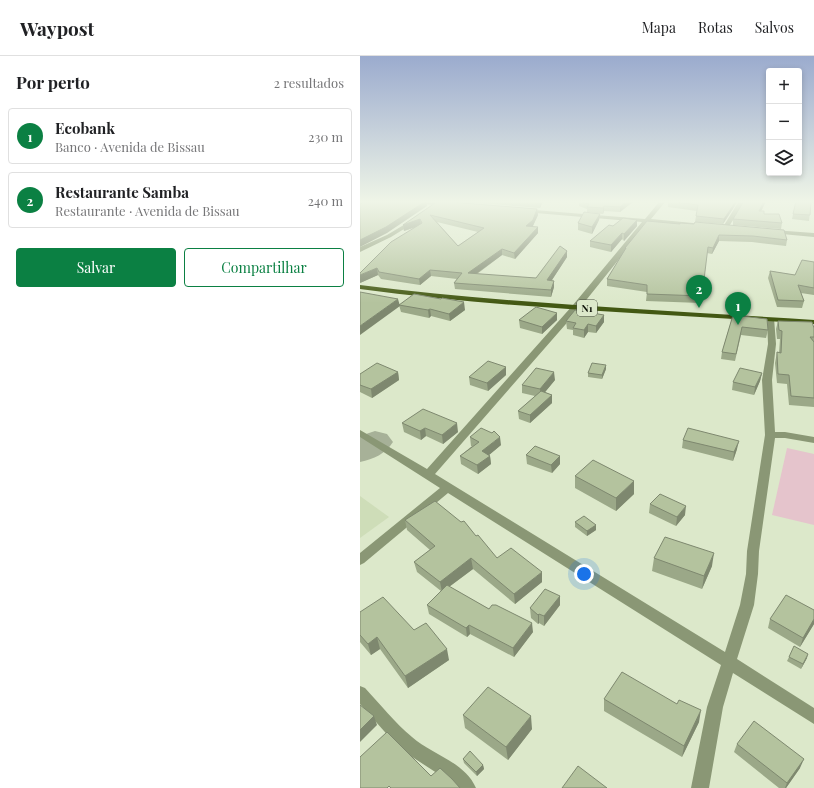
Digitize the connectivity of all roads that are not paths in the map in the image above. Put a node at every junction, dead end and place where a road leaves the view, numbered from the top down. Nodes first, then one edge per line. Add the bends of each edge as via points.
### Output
1 (390, 235) edge
2 (635, 235) edge
3 (360, 250) edge
4 (360, 287) edge
5 (576, 307) junction
6 (771, 320) junction
7 (814, 322) edge
8 (360, 433) edge
9 (770, 434) junction
10 (814, 440) edge
11 (428, 475) junction
12 (448, 488) junction
13 (360, 560) edge
14 (729, 662) junction
15 (360, 693) edge
16 (814, 717) edge
17 (467, 788) edge
18 (700, 788) edge

1 - 3 street
2 - 5 street
4 - 5 main road, N1 via 451,298
5 - 6 main road, N1
5 - 11 street
6 - 7 main road, N1
6 - 9 street via 772,344 767,380
8 - 11 street
9 - 10 street
9 - 14 street via 747,605
11 - 12 street
12 - 13 street
12 - 14 street
14 - 16 street
14 - 18 street via 715,707
15 - 17 street via 406,743 452,773

